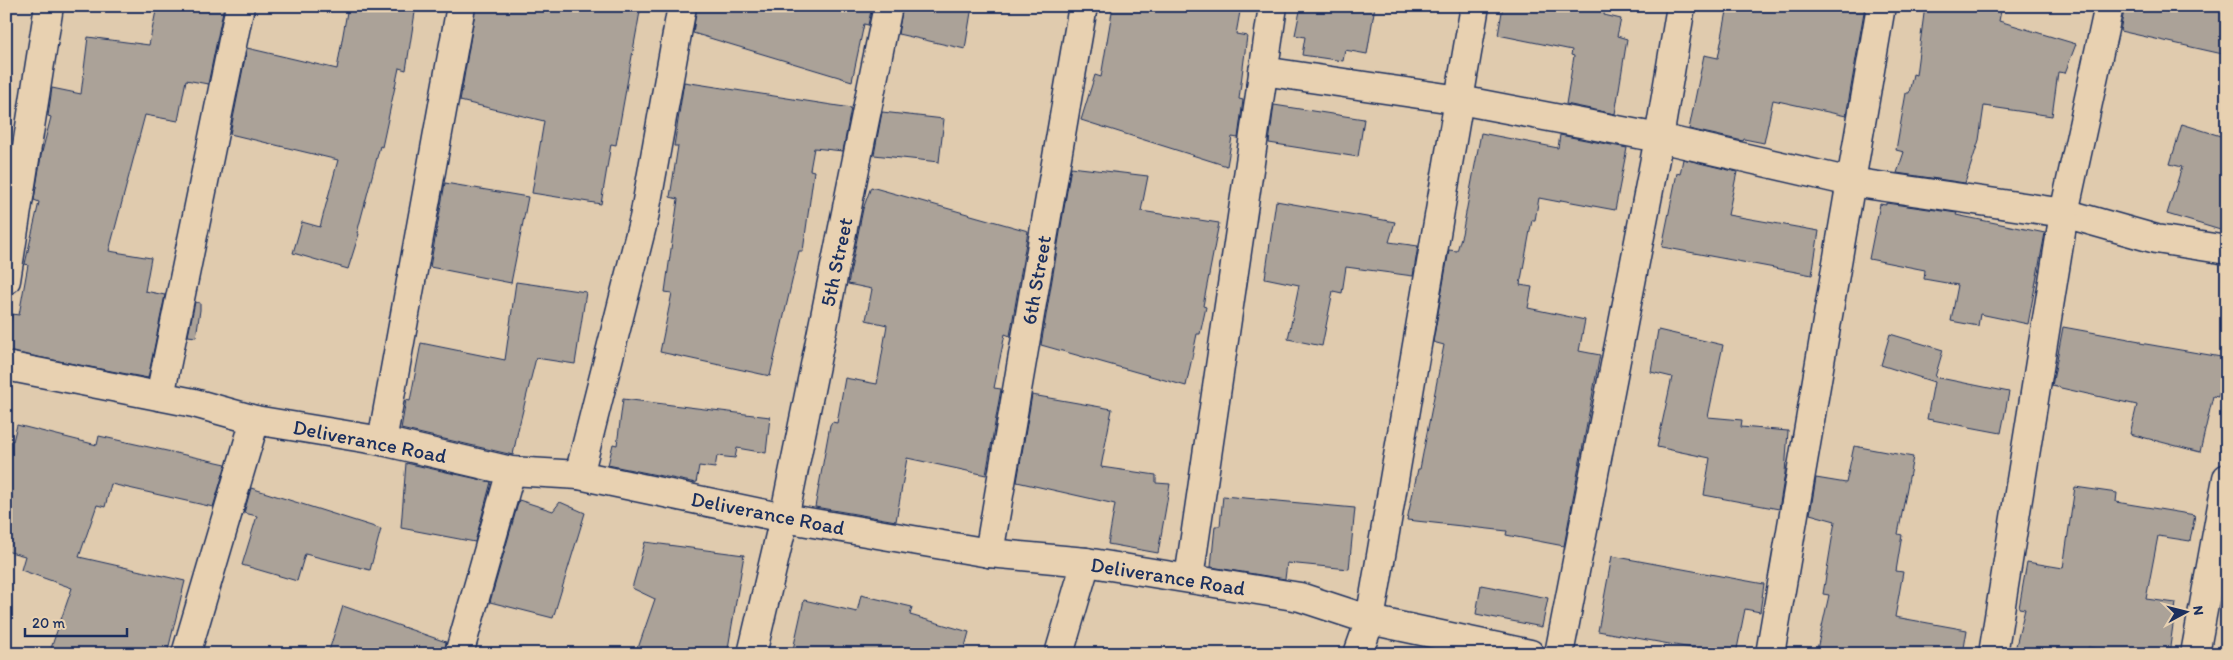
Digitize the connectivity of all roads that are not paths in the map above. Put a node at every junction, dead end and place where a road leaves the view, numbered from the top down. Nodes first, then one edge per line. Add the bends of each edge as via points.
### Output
1 (49, 6) edge
2 (240, 6) edge
3 (461, 6) edge
4 (682, 6) edge
5 (888, 6) edge
6 (1083, 6) edge
7 (1273, 6) edge
8 (1475, 6) edge
9 (1681, 6) edge
10 (1881, 6) edge
11 (2108, 6) edge
12 (1263, 70) junction
13 (1460, 100) junction
14 (1659, 138) junction
15 (1851, 182) junction
16 (2064, 213) junction
17 (2227, 250) edge
18 (6, 280) edge
19 (6, 366) edge
20 (160, 396) junction
21 (255, 420) junction
22 (382, 440) junction
23 (511, 470) junction
24 (579, 475) junction
25 (2227, 478) edge
26 (784, 518) junction
27 (989, 553) junction
28 (1086, 562) junction
29 (1189, 578) junction
30 (1370, 620) junction
31 (186, 654) edge
32 (459, 654) edge
33 (752, 654) edge
34 (1059, 654) edge
35 (1358, 654) edge
36 (1530, 654) edge
37 (1559, 654) edge
38 (1770, 654) edge
39 (1993, 654) edge
40 (2195, 654) edge

1 - 18 street
2 - 20 street
3 - 22 street
4 - 24 street via 644,218
5 - 26 street, 5th Street
6 - 27 street, 6th Street
7 - 12 street
8 - 13 street
9 - 14 street
10 - 15 street
11 - 16 street
12 - 13 street
12 - 29 street
13 - 14 street
13 - 30 street
14 - 15 street
14 - 37 street
15 - 16 street
15 - 38 street
16 - 17 street via 2156,239
16 - 39 street
19 - 20 street, Deliverance Road
20 - 21 street, Deliverance Road
21 - 22 street, Deliverance Road
21 - 31 street
22 - 23 street, Deliverance Road
23 - 24 street, Deliverance Road
23 - 32 street
24 - 26 street, Deliverance Road
25 - 40 street
26 - 27 street, Deliverance Road
26 - 33 street, 5th Street
27 - 28 street, Deliverance Road
28 - 29 street, Deliverance Road
28 - 34 street
29 - 30 street, Deliverance Road via 1300,597
30 - 35 street
30 - 36 street, Deliverance Road

